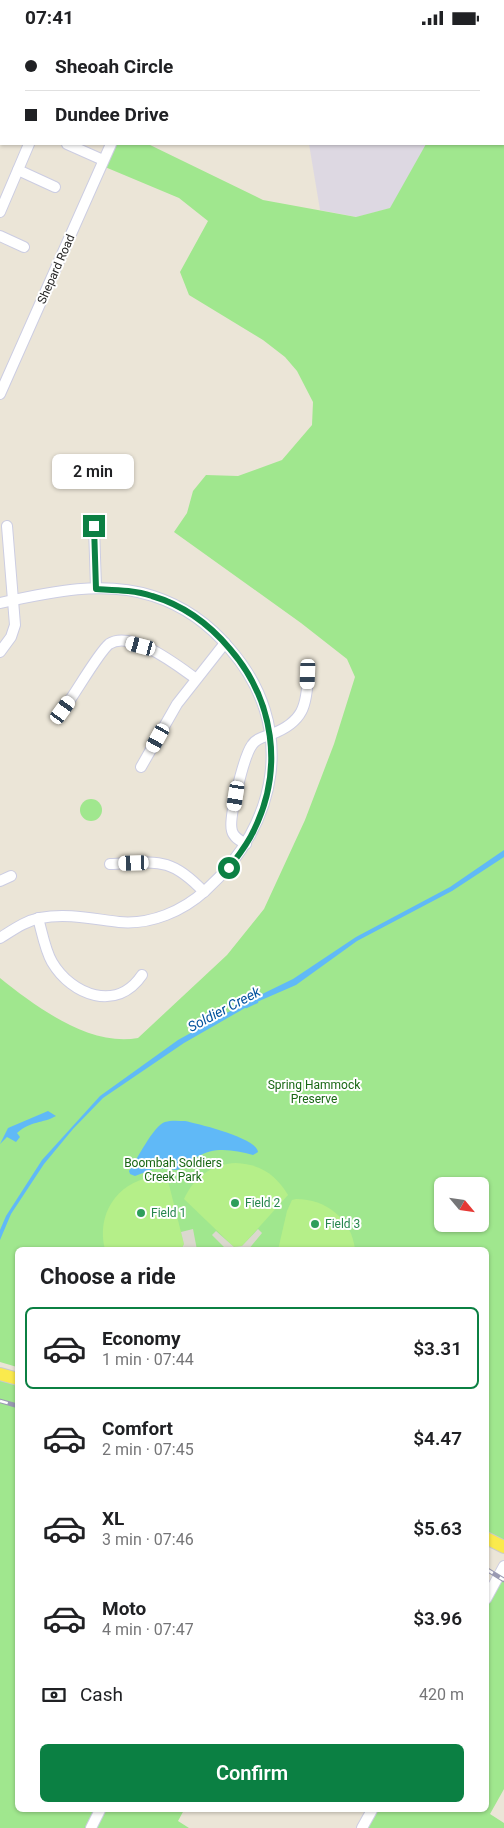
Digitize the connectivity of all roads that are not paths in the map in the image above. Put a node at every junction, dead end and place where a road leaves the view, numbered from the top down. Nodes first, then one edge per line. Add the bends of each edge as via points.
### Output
1 (30, 145) edge
2 (69, 145) edge
3 (110, 145) edge
4 (103, 160) junction
5 (18, 171) junction
6 (55, 187) dead end
7 (0, 212) edge
8 (0, 236) edge
9 (24, 247) dead end
10 (0, 394) edge
11 (7, 526) dead end
12 (94, 526) dead end
13 (96, 589) junction
14 (14, 600) junction
15 (0, 603) edge
16 (0, 609) edge
17 (225, 643) junction
18 (0, 652) edge
19 (308, 674) dead end
20 (195, 678) junction
21 (63, 710) dead end
22 (271, 735) junction
23 (141, 767) dead end
24 (246, 844) junction
25 (110, 865) dead end
26 (11, 876) dead end
27 (0, 881) edge
28 (204, 892) junction
29 (38, 918) junction
30 (0, 938) edge
31 (142, 975) dead end
32 (0, 1374) edge
33 (15, 1378) edge
34 (489, 1540) edge
35 (504, 1547) edge
36 (504, 1566) edge
37 (489, 1594) edge
38 (99, 1812) edge
39 (371, 1812) edge
40 (90, 1828) edge
41 (362, 1828) edge

1 - 5 street
2 - 4 street
3 - 4 street, Shepard Road
4 - 10 street, Shepard Road
5 - 6 street
5 - 7 street
8 - 9 street
11 - 14 street
12 - 13 street
13 - 14 street via 50,591
13 - 17 street via 129,591 167,601 200,620
14 - 15 street
14 - 16 street
14 - 18 street via 15,625
17 - 20 street
17 - 22 street via 242,662 261,697
19 - 22 street via 306,700 296,720
20 - 21 street via 154,651 116,641 103,651
20 - 23 street via 176,704
22 - 24 street via 271,772 254,832
22 - 24 street via 253,743 239,780 231,827 235,836
24 - 28 street via 229,868
25 - 28 street via 169,865 180,869
26 - 27 street
28 - 29 street via 181,909 145,920 122,922 72,915
29 - 30 street via 21,924
29 - 31 street via 50,960 58,972 81,991 108,997 120,995 131,989
32 - 33 main road
34 - 35 main road
36 - 37 street
38 - 40 street
39 - 41 street

